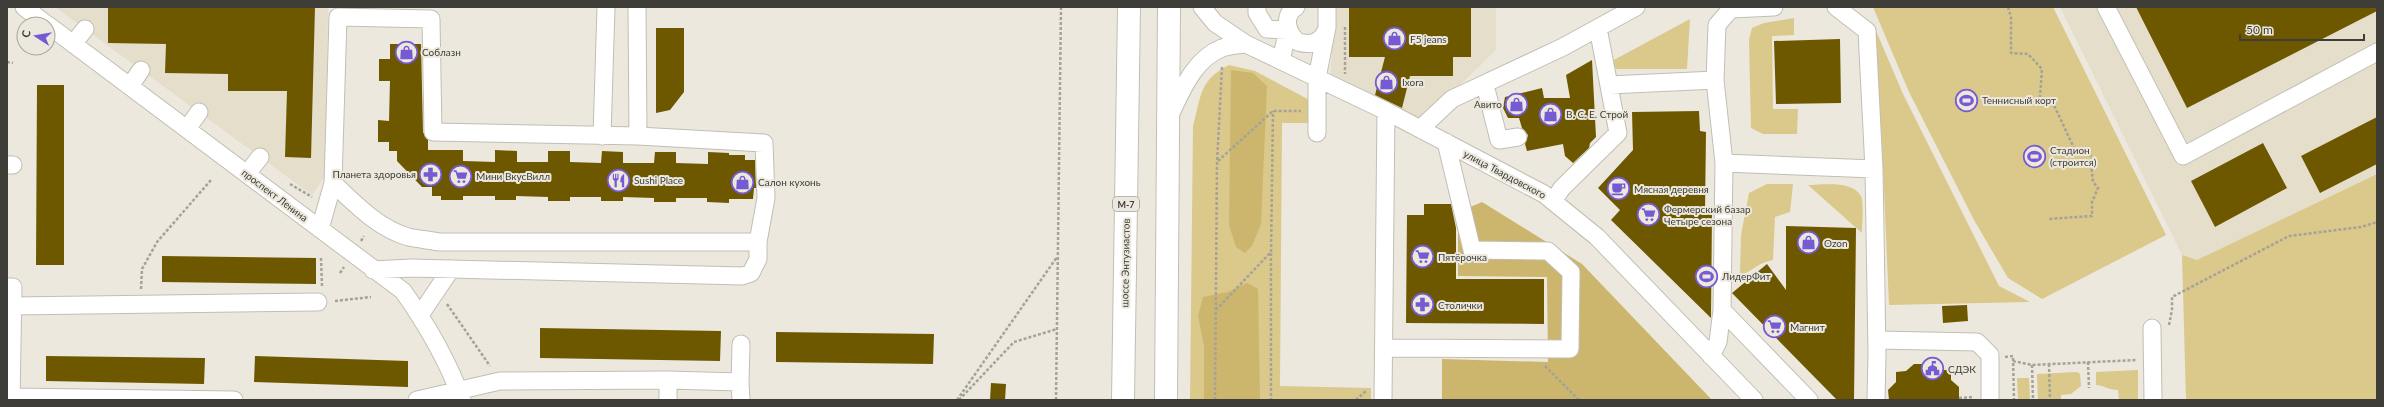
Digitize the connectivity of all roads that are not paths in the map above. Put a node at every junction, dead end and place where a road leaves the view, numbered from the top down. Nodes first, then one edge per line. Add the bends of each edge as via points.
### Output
1 (24, 7) edge
2 (606, 7) edge
3 (638, 7) edge
4 (1129, 7) edge
5 (1169, 7) edge
6 (1202, 7) edge
7 (1256, 7) edge
8 (1296, 7) edge
9 (1318, 7) edge
10 (1328, 7) edge
11 (1636, 7) edge
12 (1774, 7) edge
13 (1836, 7) edge
14 (2106, 7) edge
15 (338, 12) edge
16 (431, 13) edge
17 (36, 16) edge
18 (1287, 20) edge
19 (1327, 27) junction
20 (1598, 28) junction
21 (85, 29) dead end
22 (56, 32) edge
23 (73, 44) junction
24 (1246, 44) junction
25 (2377, 52) edge
26 (1281, 60) junction
27 (141, 70) dead end
28 (1317, 78) junction
29 (1715, 80) junction
30 (1485, 85) junction
31 (1609, 85) junction
32 (130, 86) junction
33 (1386, 111) junction
34 (199, 112) dead end
35 (1167, 121) junction
36 (187, 129) junction
37 (1420, 129) junction
38 (1317, 133) dead end
39 (602, 136) junction
40 (638, 136) junction
41 (1518, 137) dead end
42 (1446, 142) junction
43 (260, 157) dead end
44 (1724, 163) junction
45 (1874, 169) junction
46 (247, 174) junction
47 (333, 183) junction
48 (1553, 201) junction
49 (320, 229) junction
50 (758, 242) junction
51 (451, 269) junction
52 (373, 270) junction
53 (10, 287) edge
54 (320, 302) road end
55 (13, 306) junction
56 (1722, 310) junction
57 (420, 315) junction
58 (2152, 328) road end
59 (1877, 340) junction
60 (741, 344) dead end
61 (1384, 348) junction
62 (1711, 356) junction
63 (668, 380) junction
64 (740, 382) junction
65 (460, 395) edge
66 (11, 399) edge
67 (234, 400) edge
68 (417, 400) edge
69 (668, 400) edge
70 (740, 400) edge
71 (1123, 400) edge
72 (1166, 400) edge
73 (1383, 400) edge
74 (1754, 400) edge
75 (1809, 400) edge
76 (1876, 400) edge
77 (1990, 400) edge
78 (2154, 400) edge

1 - 17 street, проспект Ленина
2 - 39 street
3 - 40 street
4 - 71 highway, шоссе Энтузиастов / М-7
5 - 35 highway
6 - 24 street, улица Твардовского via 1216,23
7 - 18 street via 1267,29
8 - 18 street
9 - 19 street via 1326,17
10 - 19 street
11 - 20 street
12 - 29 street via 1731,9 1717,25
13 - 45 street via 1867,31
14 - 25 street via 2183,156
15 - 16 street
15 - 47 street
16 - 39 street via 434,132
18 - 19 street via 1298,42 1306,44 1320,39
18 - 26 street
19 - 28 street
20 - 30 street
20 - 31 street
21 - 23 street
22 - 23 street, проспект Ленина
23 - 32 street, проспект Ленина
24 - 26 street, улица Твардовского
24 - 35 street via 1222,48 1200,60
26 - 28 street, улица Твардовского
27 - 32 street
28 - 33 street, улица Твардовского
28 - 38 street
29 - 31 street
29 - 44 street
30 - 37 street via 1452,99
30 - 41 street via 1499,140
31 - 48 street via 1618,133 1562,188
32 - 36 street, проспект Ленина
33 - 37 street, улица Твардовского
33 - 61 street
34 - 36 street
35 - 72 highway
36 - 46 street, проспект Ленина
37 - 42 street, улица Твардовского
39 - 40 street
40 - 50 street via 764,143 766,198
42 - 48 street, улица Твардовского
42 - 61 street via 1472,250 1548,251 1571,272 1570,349
43 - 46 street
44 - 45 street
44 - 56 street
45 - 59 street
46 - 49 street, проспект Ленина
47 - 49 street
47 - 50 street via 364,213 385,226 408,236 439,242
48 - 62 street, улица Твардовского via 1597,237
49 - 52 street, проспект Ленина
50 - 51 street via 758,259 751,273 742,276
51 - 52 street
51 - 57 street
52 - 57 street, проспект Ленина via 403,291
53 - 55 street
54 - 55 street
55 - 66 street
56 - 62 street via 1718,342
56 - 75 street
57 - 65 street, проспект Ленина via 442,354
58 - 78 street
59 - 76 street
59 - 77 street via 1977,342 1990,357
60 - 64 street
61 - 73 street
62 - 74 street, улица Твардовского
63 - 64 street
63 - 65 street via 500,382
63 - 69 street
64 - 70 street
65 - 68 street
66 - 67 street

